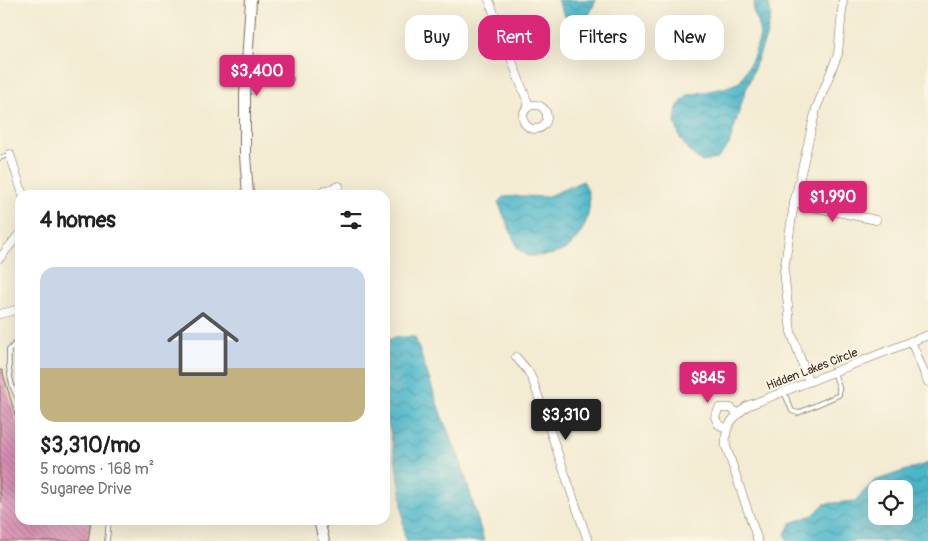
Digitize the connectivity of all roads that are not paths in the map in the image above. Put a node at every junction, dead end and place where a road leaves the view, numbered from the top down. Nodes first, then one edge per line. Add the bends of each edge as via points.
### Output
1 (252, 0) edge
2 (489, 0) edge
3 (843, 0) edge
4 (246, 77) junction
5 (291, 79) dead end
6 (529, 106) dead end
7 (10, 154) joint
8 (0, 158) edge
9 (339, 186) dead end
10 (21, 190) edge
11 (248, 190) edge
12 (327, 190) edge
13 (794, 203) junction
14 (876, 220) dead end
15 (15, 239) edge
16 (0, 258) edge
17 (15, 310) edge
18 (1, 312) edge
19 (928, 335) edge
20 (911, 341) junction
21 (15, 344) edge
22 (516, 357) dead end
23 (834, 372) junction
24 (809, 382) junction
25 (928, 382) edge
26 (784, 392) junction
27 (15, 395) edge
28 (738, 414) junction
29 (727, 429) junction
30 (109, 525) edge
31 (320, 525) edge
32 (107, 541) edge
33 (324, 541) edge
34 (588, 541) edge
35 (758, 541) edge

1 - 4 street
2 - 6 street
3 - 13 street via 838,54 816,109
4 - 5 lane
4 - 11 street
7 - 8 lane
7 - 10 street
9 - 12 street
13 - 14 street
13 - 24 street via 784,271 791,332
15 - 16 street
17 - 18 street
19 - 20 street, Hidden Lakes Circle
20 - 23 street, Hidden Lakes Circle
20 - 25 street
21 - 27 lane via 9,350 8,367
22 - 34 street via 533,381
23 - 24 street, Hidden Lakes Circle
23 - 26 lane via 840,387 838,395 798,413 792,410
24 - 26 street, Hidden Lakes Circle
26 - 28 street, Hidden Lakes Circle via 747,406
28 - 29 street, Hidden Lakes Circle
28 - 29 street via 731,408 719,408 715,417 718,424
29 - 35 street via 726,446
30 - 32 lane
31 - 33 street

